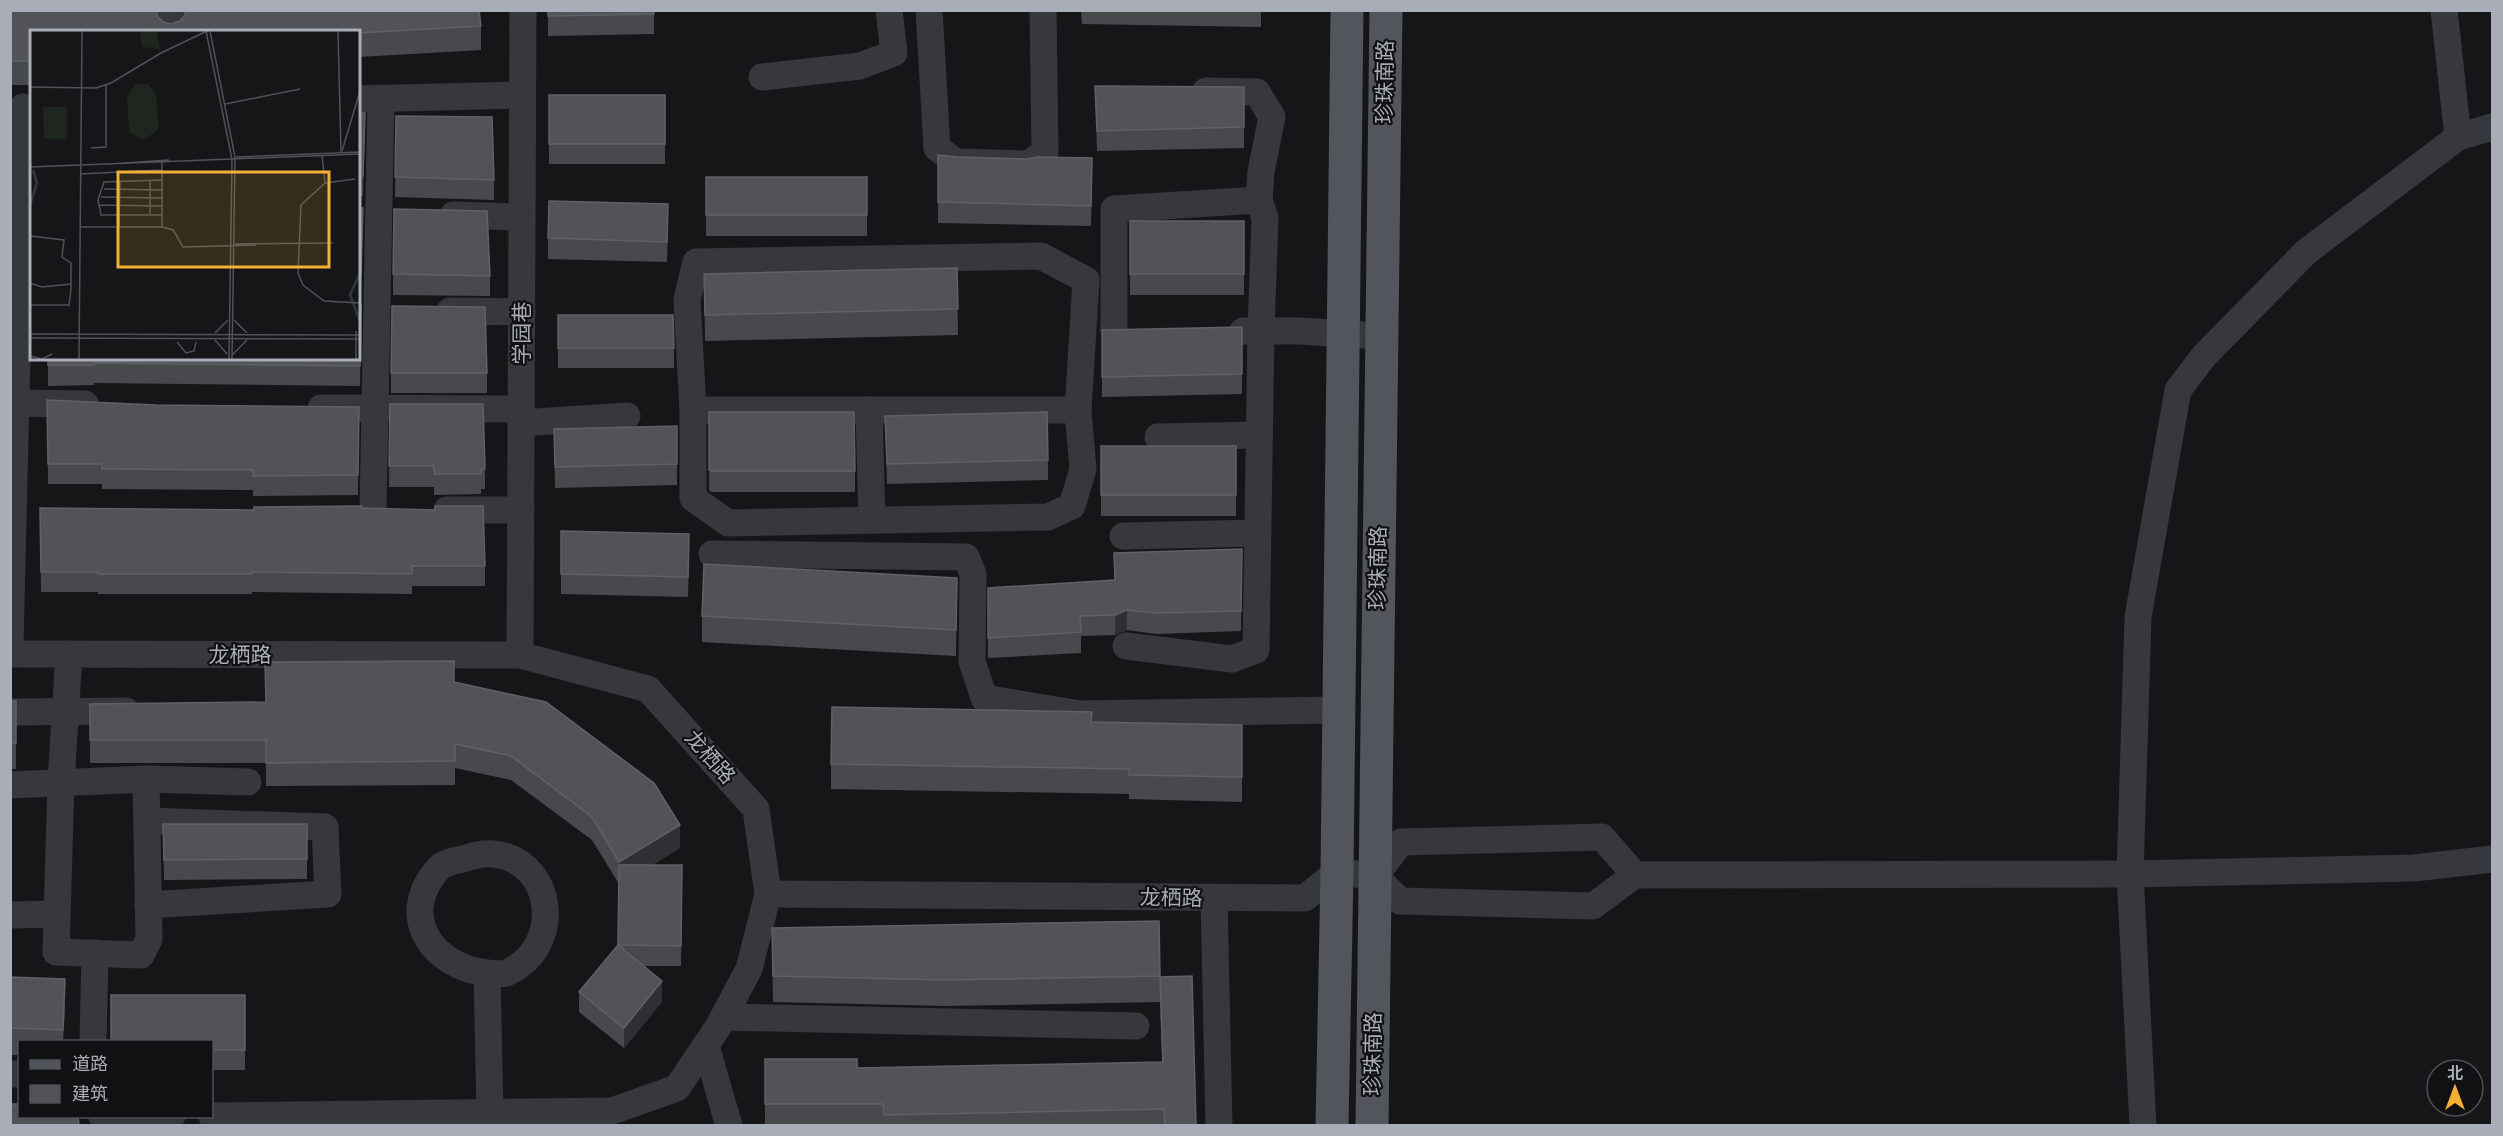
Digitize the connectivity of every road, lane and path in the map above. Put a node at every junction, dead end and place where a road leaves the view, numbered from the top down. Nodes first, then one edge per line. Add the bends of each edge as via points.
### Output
1 (170, 10) edge
2 (523, 10) edge
3 (889, 10) edge
4 (928, 10) edge
5 (1043, 10) edge
6 (1347, 10) edge
7 (1386, 10) edge
8 (2444, 10) edge
9 (171, 30) edge
10 (762, 77) dead end
11 (1181, 91) edge
12 (522, 95) junction
13 (370, 99) edge
14 (22, 108) edge
15 (2493, 127) edge
16 (2458, 137) junction
17 (1259, 200) junction
18 (21, 203) edge
19 (393, 213) edge
20 (522, 217) junction
21 (20, 304) edge
22 (388, 310) edge
23 (522, 312) junction
24 (1082, 330) junction
25 (1215, 331) edge
26 (1261, 331) junction
27 (1343, 334) junction
28 (1382, 336) junction
29 (13, 403) edge
30 (112, 405) edge
31 (291, 408) edge
32 (374, 409) junction
33 (693, 410) junction
34 (869, 410) junction
35 (1077, 410) junction
36 (521, 416) junction
37 (627, 416) dead end
38 (1259, 435) junction
39 (1158, 437) dead end
40 (521, 510) junction
41 (21, 513) edge
42 (872, 520) junction
43 (1258, 534) junction
44 (1123, 536) dead end
45 (712, 554) dead end
46 (10, 646) edge
47 (1126, 646) dead end
48 (10, 654) edge
49 (69, 654) junction
50 (520, 655) junction
51 (1339, 710) junction
52 (67, 711) junction
53 (147, 711) edge
54 (10, 712) edge
55 (146, 779) junction
56 (61, 782) junction
57 (248, 782) dead end
58 (10, 784) edge
59 (147, 821) junction
60 (2493, 859) edge
61 (1337, 872) junction
62 (2130, 874) junction
63 (1635, 875) junction
64 (1375, 876) junction
65 (768, 894) junction
66 (1214, 898) junction
67 (148, 905) junction
68 (57, 914) junction
69 (10, 915) edge
70 (95, 953) junction
71 (487, 973) junction
72 (723, 1017) junction
73 (1136, 1026) dead end
74 (93, 1040) edge
75 (706, 1046) junction
76 (490, 1113) junction
77 (213, 1116) edge
78 (137, 1118) edge
79 (102, 1120) edge
80 (244, 1120) edge
81 (729, 1125) edge
82 (1219, 1125) edge
83 (1332, 1125) edge
84 (1372, 1125) edge
85 (2144, 1125) edge

1 - 9 street
2 - 12 street, 学园巷
3 - 10 street via 894,53 860,66
4 - 5 street via 936,148 956,162 1028,164 1046,152
6 - 27 main road, 珍珠南路
7 - 28 main road, 珍珠南路
8 - 16 street
11 - 17 street via 1257,92 1272,117
12 - 13 street
12 - 20 street, 学园巷
13 - 19 street
14 - 18 street
15 - 16 street
16 - 62 street via 2306,252 2204,356 2178,390 2138,617
17 - 24 street via 1114,209 1125,330
17 - 26 street via 1265,218
18 - 21 street
19 - 20 street
19 - 22 street
20 - 23 street, 学园巷
21 - 29 street
22 - 23 street
22 - 32 street
23 - 36 street, 学园巷
24 - 33 street via 1086,280 1041,256 696,262 687,299
24 - 35 street
25 - 26 street
26 - 27 street
26 - 38 street
27 - 28 street
27 - 51 main road, 珍珠南路
28 - 64 main road, 珍珠南路
29 - 30 street
29 - 41 street
31 - 32 street
32 - 36 street
32 - 40 street via 384,511
33 - 34 street
33 - 42 street via 693,498 728,523
34 - 35 street
34 - 42 street
35 - 42 street via 1083,468 1072,506 1048,517
36 - 37 street
36 - 40 street, 学园巷
38 - 39 street
38 - 43 street
40 - 50 street, 学园巷
41 - 46 street
43 - 44 street
43 - 47 street via 1256,650 1232,659
45 - 51 street via 966,557 973,574 972,661 984,698 1080,714
48 - 49 street, 龙栖路
49 - 50 street, 龙栖路
49 - 52 street
50 - 65 street, 龙栖路 via 648,689 756,809
51 - 61 main road, 珍珠南路
52 - 53 street
52 - 54 street
52 - 56 street
55 - 56 street
55 - 57 street
55 - 59 street
56 - 58 street
56 - 68 street
59 - 67 street
59 - 67 street via 325,827 328,894
60 - 62 street via 2414,868
61 - 64 street
61 - 66 street, 龙栖路 via 1305,898
61 - 83 main road, 珍珠南路
62 - 63 street
62 - 85 street
63 - 64 street via 1593,906 1400,902
63 - 64 street via 1602,837 1401,842
64 - 84 main road, 珍珠南路
65 - 66 street, 龙栖路
65 - 72 street via 749,969
66 - 82 street
67 - 70 street via 149,939 141,955
68 - 69 street
68 - 70 street via 56,952
70 - 74 street
71 - 71 street via 504,974 536,951 544,928 543,892 535,878 516,861 474,854 438,868 421,902 423,933 433,947 466,969
71 - 76 street
72 - 73 street
72 - 75 street
75 - 76 street via 677,1088 612,1111
75 - 81 street
76 - 80 street
77 - 80 street
78 - 79 street

